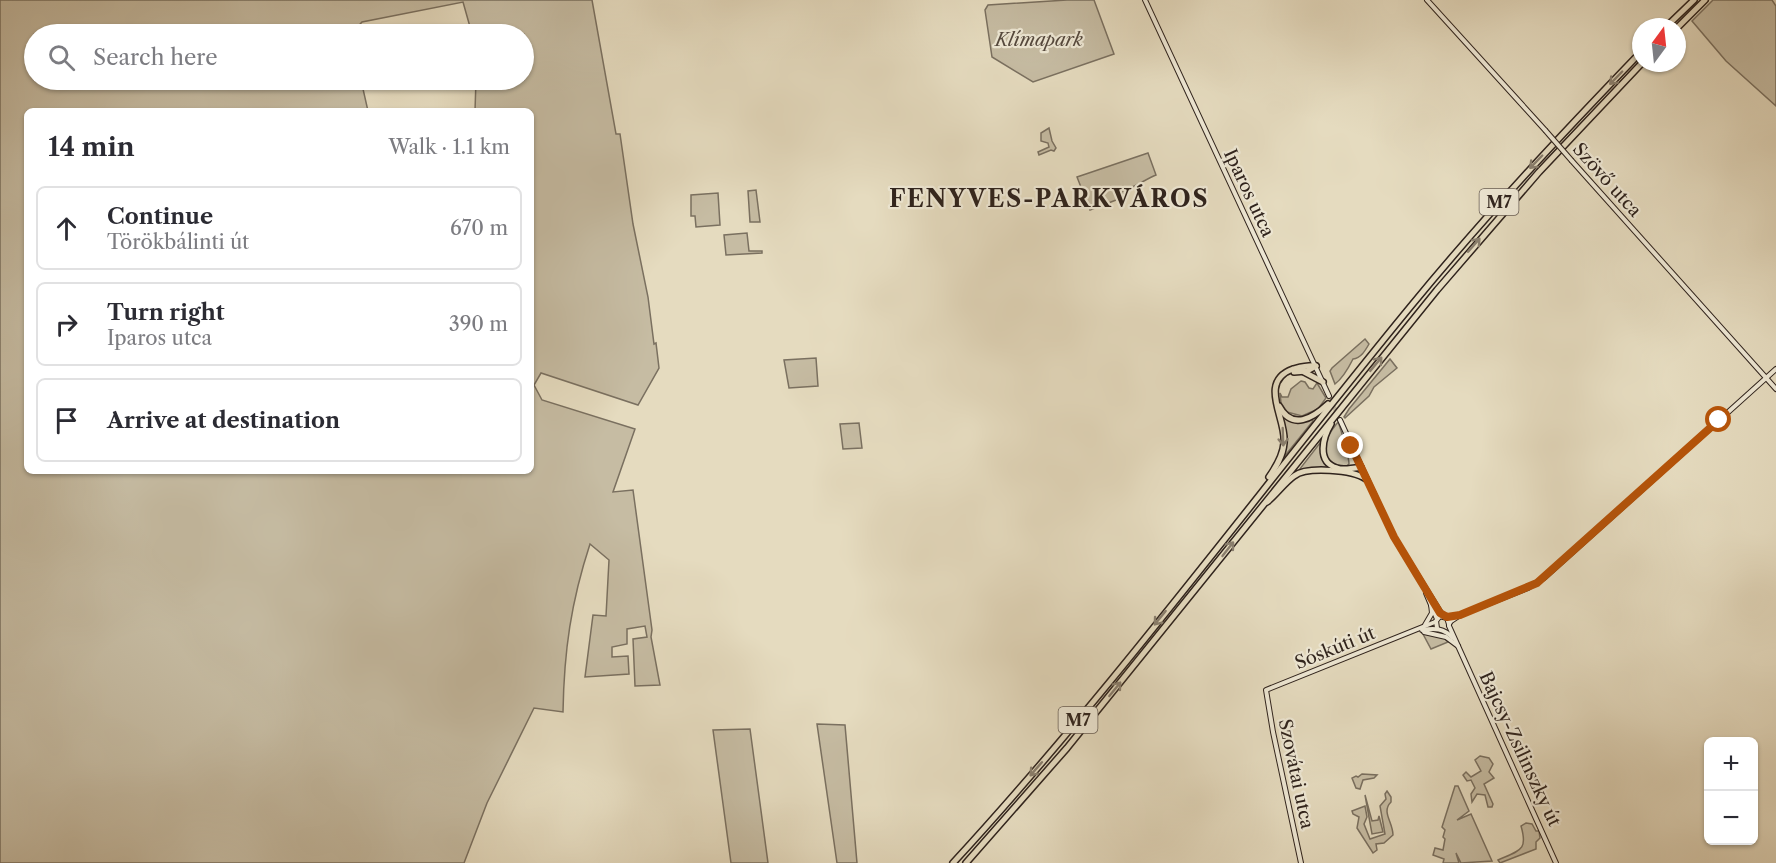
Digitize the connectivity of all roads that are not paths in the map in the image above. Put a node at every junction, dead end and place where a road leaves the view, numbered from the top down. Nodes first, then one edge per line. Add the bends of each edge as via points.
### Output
1 (1145, 0) edge
2 (1427, 0) edge
3 (1694, 0) edge
4 (1705, 0) edge
5 (1675, 18) edge
6 (1686, 19) edge
7 (1632, 62) edge
8 (1634, 72) edge
9 (1311, 356) junction
10 (1316, 366) junction
11 (1304, 368) junction
12 (1776, 369) edge
13 (1766, 378) junction
14 (1323, 382) junction
15 (1776, 389) edge
16 (1342, 391) junction
17 (1329, 396) tunnel mouth
18 (1339, 409) junction
19 (1340, 420) tunnel mouth
20 (1357, 460) junction
21 (1361, 468) junction
22 (1350, 470) junction
23 (1366, 479) junction
24 (1252, 503) junction
25 (1261, 507) junction
26 (1424, 587) junction
27 (1431, 604) junction
28 (1460, 615) junction
29 (1445, 617) junction
30 (1436, 620) junction
31 (1449, 625) junction
32 (1437, 628) junction
33 (1443, 630) junction
34 (1415, 632) junction
35 (1458, 646) junction
36 (1266, 690) joint
37 (953, 863) edge
38 (966, 863) edge
39 (1301, 863) edge
40 (1556, 863) edge

1 - 9 street, Iparos utca
2 - 13 street, Szövő utca, bridge
3 - 5 highway
4 - 6 highway
7 -> 16 highway, M7 via 1502,199
18 -> 8 highway, M7 via 1508,207
9 - 10 street, Iparos utca
9 - 11 highway
10 - 11 highway
10 - 14 street, Iparos utca
11 - 14 highway
11 - 16 highway via 1286,376 1277,391 1281,410 1291,418 1312,417
11 -> 24 highway via 1285,374 1277,384 1274,396 1283,429 1282,453
12 - 13 street
13 - 15 street, Szövő utca
13 - 28 street via 1544,578
14 - 17 street, Iparos utca
16 - 24 highway, M7
18 - 22 highway via 1326,432 1323,452 1332,466
18 - 25 highway, M7
19 - 20 street
20 - 21 street
20 - 22 highway
21 - 22 highway
21 - 23 street
22 - 23 highway
22 - 25 highway via 1300,472
23 - 26 street
24 -> 37 highway, M7 via 1062,738
38 -> 25 highway, M7 via 1067,748
26 - 27 street
26 - 29 street
27 - 30 street
27 - 34 street via 1430,619
28 - 29 street, Sóskúti út
28 - 31 street
29 - 30 street, Sóskúti út
29 - 31 street, Bajcsy-Zsilinszky út
30 - 32 street
30 - 34 street, Sóskúti út
31 - 33 street
31 - 35 street, Bajcsy-Zsilinszky út
32 - 33 street
32 - 34 street, Sóskúti út
33 - 35 street, Bajcsy-Zsilinszky út
34 - 35 street via 1443,636
34 - 36 street, Sóskúti út
35 - 40 street, Bajcsy-Zsilinszky út
36 - 39 street, Szovátai utca

